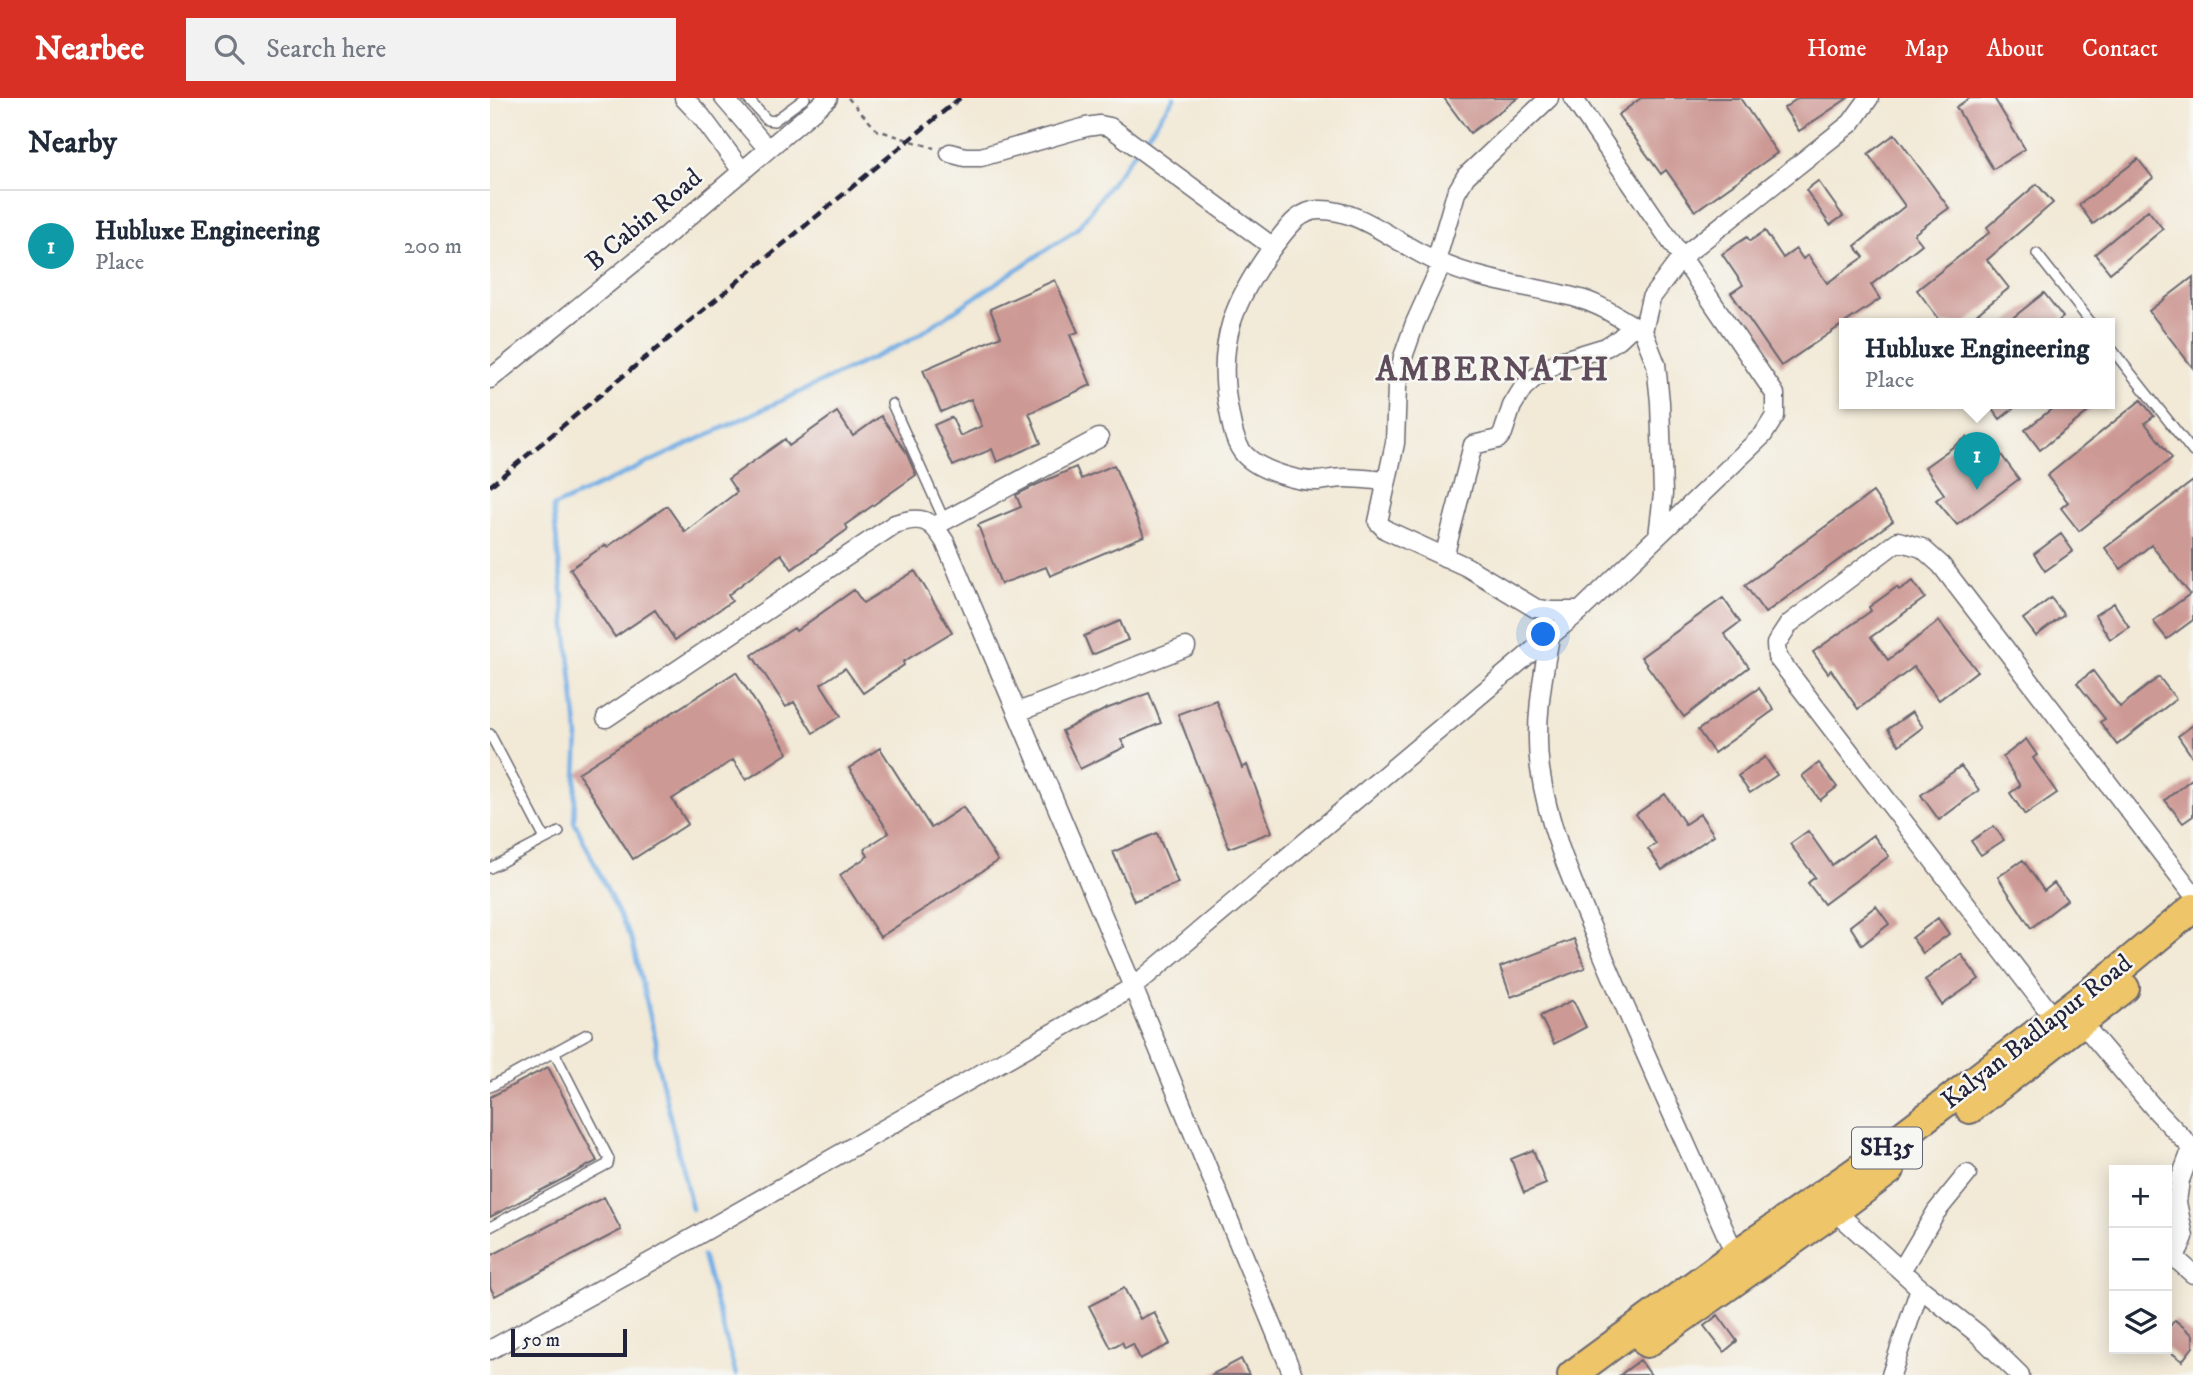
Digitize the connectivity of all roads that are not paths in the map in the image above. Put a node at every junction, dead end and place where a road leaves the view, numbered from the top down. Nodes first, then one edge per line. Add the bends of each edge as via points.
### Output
1 (684, 98) edge
2 (724, 98) edge
3 (747, 98) edge
4 (805, 98) edge
5 (828, 98) edge
6 (1549, 98) edge
7 (1573, 98) edge
8 (1869, 98) edge
9 (768, 149) junction
10 (950, 153) road end
11 (742, 172) junction
12 (1273, 247) junction
13 (2038, 254) dead end
14 (1682, 257) junction
15 (1439, 262) junction
16 (2087, 318) edge
17 (1638, 329) junction
18 (2115, 353) edge
19 (490, 379) edge
20 (892, 404) dead end
21 (1099, 438) dead end
22 (2193, 453) edge
23 (1387, 481) junction
24 (940, 524) junction
25 (1658, 536) junction
26 (1444, 557) junction
27 (1580, 611) junction
28 (1549, 637) junction
29 (1186, 647) dead end
30 (1018, 712) junction
31 (606, 718) dead end
32 (490, 734) edge
33 (559, 832) dead end
34 (545, 839) junction
35 (490, 867) edge
36 (2193, 894) edge
37 (2193, 908) edge
38 (2193, 933) edge
39 (1133, 987) junction
40 (2068, 1025) junction
41 (587, 1034) dead end
42 (554, 1052) junction
43 (490, 1087) edge
44 (1911, 1142) junction
45 (1967, 1174) dead end
46 (1835, 1211) junction
47 (490, 1227) edge
48 (1739, 1264) junction
49 (1901, 1271) junction
50 (2193, 1275) edge
51 (1920, 1288) junction
52 (490, 1350) edge
53 (1293, 1375) edge
54 (1572, 1375) edge
55 (1602, 1375) edge
56 (1891, 1375) edge
57 (2020, 1375) edge

1 - 11 street
2 - 9 street
3 - 4 lane via 767,120 774,121
5 - 9 street, B Cabin Road
6 - 15 street via 1466,176 1456,193
7 - 14 street
8 - 14 street via 1851,123
9 - 11 street, B Cabin Road
10 - 12 street via 981,157 1100,125 1110,127
11 - 19 street, B Cabin Road
12 - 15 street via 1291,223 1318,210 1360,219
12 - 23 street via 1242,293 1227,332 1226,394 1235,437 1246,456 1296,479
13 - 16 lane
14 - 17 street via 1651,298
14 - 25 street via 1775,394 1774,416 1763,435
15 - 17 street via 1510,285 1578,298
15 - 23 street via 1403,357
17 - 25 street via 1657,364 1663,494
17 - 26 street via 1606,347 1560,361 1533,379 1522,388 1498,439 1473,445
18 - 22 lane
20 - 24 lane
21 - 24 street
23 - 26 street via 1378,516 1380,527
24 - 30 street
24 - 31 street via 908,519 895,524
25 - 27 street
26 - 27 street via 1535,608
27 - 28 street
28 - 39 street
28 - 48 street via 1539,719 1539,766 1546,808 1632,1024
29 - 30 street
30 - 39 street
32 - 34 lane
33 - 34 lane
34 - 35 lane
36 - 40 street via 1941,565 1922,548 1899,541 1789,624 1776,644 1777,657
37 - 40 main road, Kalyan Badlapur Road / SH35 via 2116,972
38 - 40 main road, Kalyan Badlapur Road / SH35
39 - 52 street
39 - 53 street
40 - 44 main road, Kalyan Badlapur Road / SH35
40 - 50 street via 2192,1148 2180,1180 2177,1202 2184,1237 2175,1258
41 - 42 lane
42 - 43 lane
42 - 47 lane via 608,1164
44 - 46 main road, Kalyan Badlapur Road / SH35
44 - 48 main road, Kalyan Badlapur Road / SH35 via 1810,1204
45 - 49 street via 1936,1212
46 - 48 main road, Kalyan Badlapur Road / SH35
46 - 49 street
48 - 54 main road, Kalyan Badlapur Road / SH35
48 - 55 main road, Kalyan Badlapur Road / SH35
49 - 51 street
51 - 56 street
51 - 57 street

